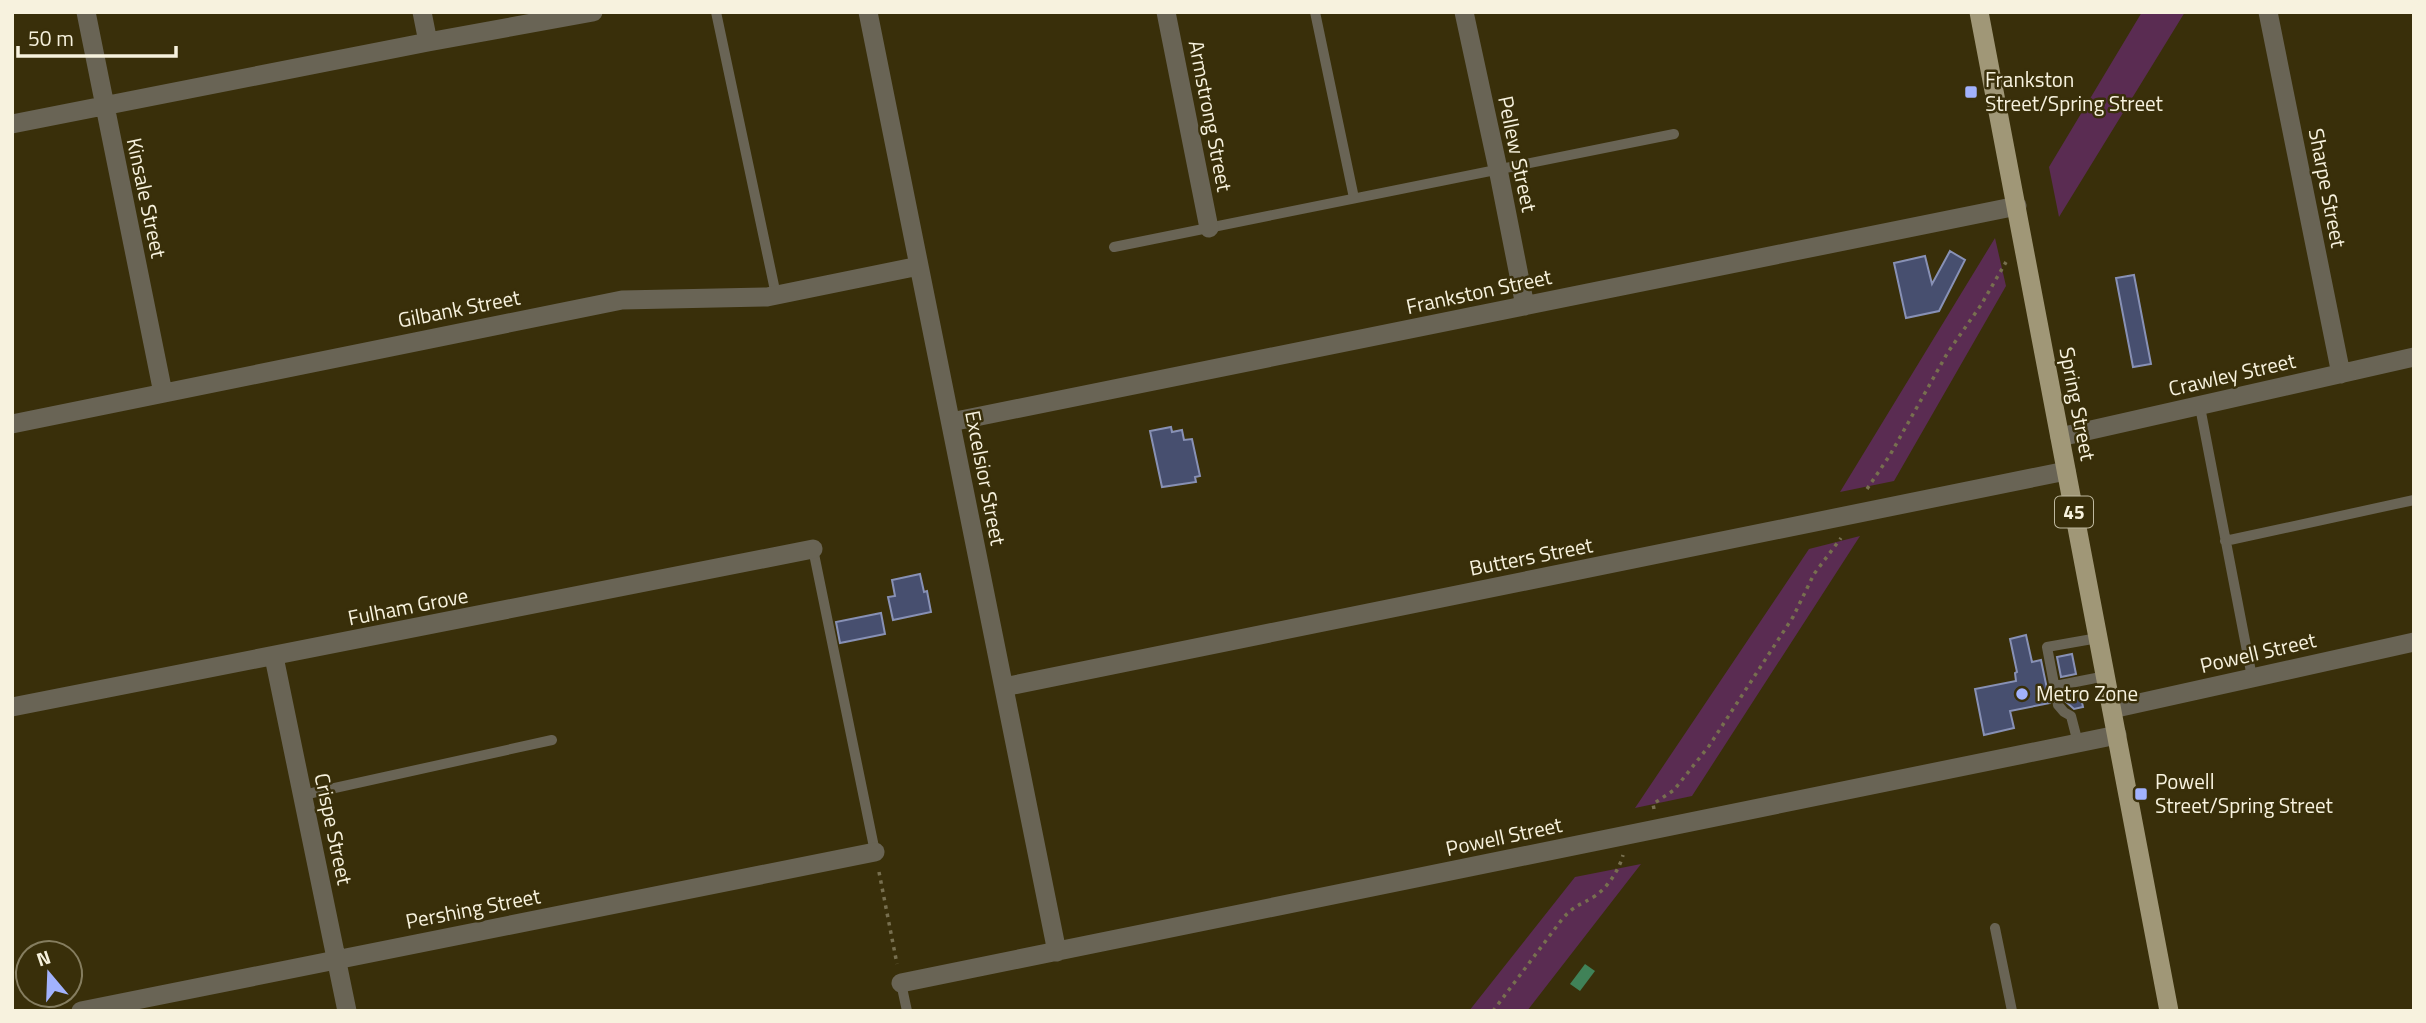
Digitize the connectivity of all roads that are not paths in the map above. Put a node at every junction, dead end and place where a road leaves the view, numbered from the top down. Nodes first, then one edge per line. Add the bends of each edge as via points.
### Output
1 (86, 12) edge
2 (422, 12) edge
3 (593, 12) edge
4 (716, 12) edge
5 (868, 12) edge
6 (1166, 12) edge
7 (1315, 12) edge
8 (1464, 12) edge
9 (1979, 12) edge
10 (2268, 12) edge
11 (428, 42) junction
12 (104, 106) junction
13 (12, 124) edge
14 (1674, 134) dead end
15 (1498, 169) junction
16 (1354, 198) junction
17 (2017, 206) junction
18 (1209, 228) junction
19 (1114, 247) dead end
20 (919, 266) junction
21 (776, 295) junction
22 (1525, 306) junction
23 (2414, 357) edge
24 (2341, 374) junction
25 (163, 393) junction
26 (2200, 407) junction
27 (951, 422) junction
28 (12, 424) edge
29 (2060, 437) junction
30 (2066, 471) junction
31 (2414, 500) edge
32 (2225, 541) junction
33 (813, 549) joint
34 (2098, 638) junction
35 (2414, 642) edge
36 (274, 657) junction
37 (2106, 676) junction
38 (2252, 677) junction
39 (2054, 686) junction
40 (1004, 687) junction
41 (12, 707) edge
42 (2112, 709) junction
43 (2116, 735) junction
44 (552, 740) dead end
45 (2078, 743) junction
46 (303, 795) junction
47 (875, 852) joint
48 (1995, 928) dead end
49 (1057, 952) junction
50 (337, 960) junction
51 (901, 983) joint
52 (81, 1011) edge
53 (347, 1011) edge
54 (907, 1011) edge
55 (2012, 1011) edge
56 (2169, 1011) edge

1 - 12 street, Kinsale Street
2 - 11 street
3 - 11 street
4 - 21 lane
5 - 20 street, Excelsior Street
6 - 18 street, Armstrong Street
7 - 16 lane
8 - 15 street, Pellew Street
9 - 17 main road, Spring Street / 45
10 - 24 street, Sharpe Street
11 - 12 street
12 - 13 street
12 - 25 street, Kinsale Street
14 - 15 lane
15 - 16 lane
15 - 22 street, Pellew Street
16 - 18 lane
17 - 22 street, Frankston Street
17 - 29 main road, Spring Street / 45
18 - 19 lane
20 - 21 street, Gilbank Street
20 - 27 street, Excelsior Street
21 - 25 street, Gilbank Street via 622,300
22 - 27 street, Frankston Street
23 - 24 street, Crawley Street
24 - 26 street, Crawley Street
25 - 28 street, Gilbank Street
26 - 29 street, Crawley Street
26 - 32 lane
27 - 40 street, Excelsior Street
29 - 30 main road, Spring Street / 45
30 - 34 main road, Spring Street / 45
30 - 40 street, Butters Street
31 - 32 lane
32 - 38 lane
33 - 36 street, Fulham Grove
33 - 47 lane
34 - 37 main road, Spring Street / 45
34 - 39 lane via 2047,647
35 - 38 street, Powell Street
36 - 41 street, Fulham Grove
36 - 46 street, Crispe Street
37 - 39 lane
37 - 42 main road, Spring Street / 45
38 - 42 street, Powell Street
39 - 45 lane via 2058,705 2074,721
40 - 49 street, Excelsior Street
42 - 43 main road, Spring Street / 45
43 - 45 street, Powell Street
43 - 56 main road, Spring Street / 45
44 - 46 lane
45 - 49 street, Powell Street
46 - 50 street, Crispe Street
47 - 50 street, Pershing Street
48 - 55 lane
49 - 51 street, Powell Street
50 - 52 street, Pershing Street
50 - 53 street, Crispe Street
51 - 54 lane

